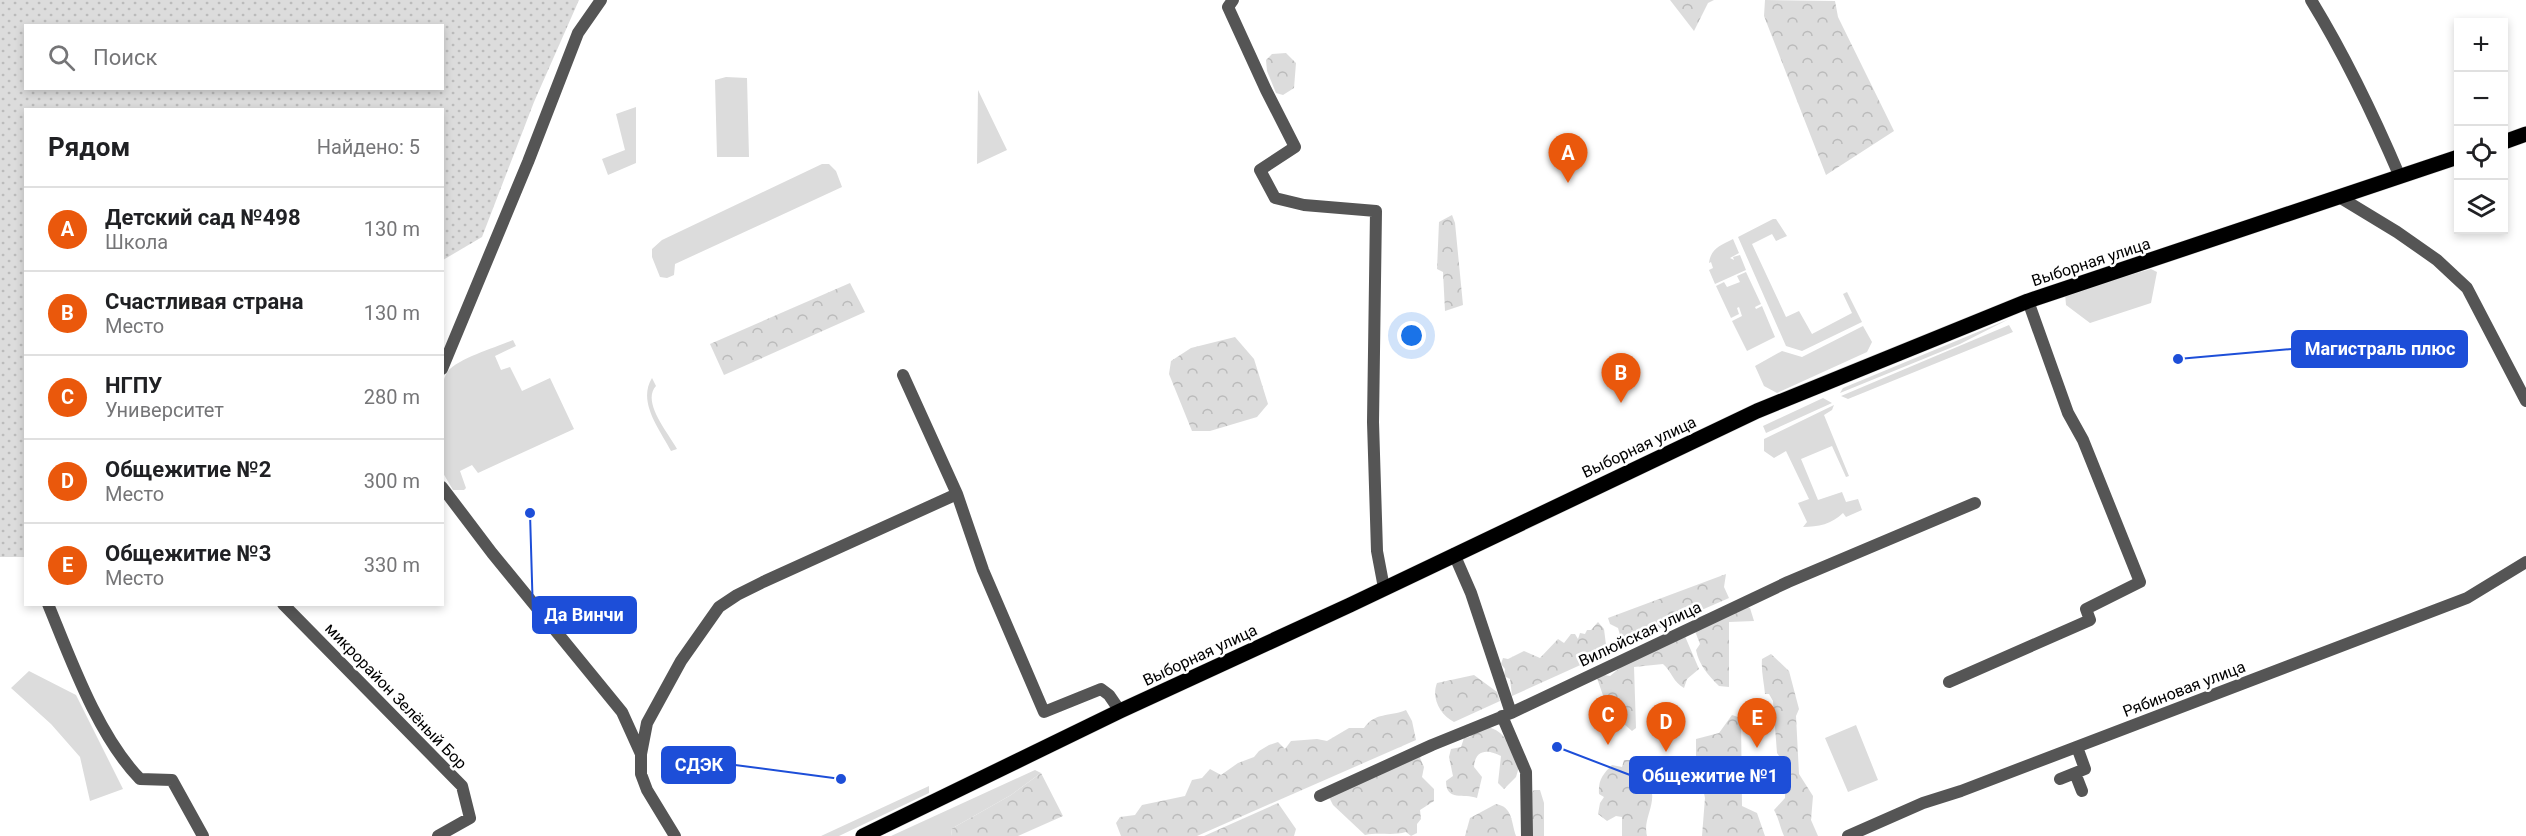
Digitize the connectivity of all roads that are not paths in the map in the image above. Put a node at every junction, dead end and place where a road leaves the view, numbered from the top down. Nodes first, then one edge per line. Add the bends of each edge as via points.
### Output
1 (601, 0) edge
2 (1233, 0) edge
3 (2311, 0) edge
4 (2526, 134) edge
5 (2508, 141) edge
6 (2454, 158) edge
7 (2400, 177) junction
8 (2341, 198) junction
9 (2028, 301) junction
10 (444, 364) edge
11 (903, 375) dead end
12 (2526, 400) edge
13 (444, 491) edge
14 (957, 495) junction
15 (1975, 502) dead end
16 (1454, 554) junction
17 (2526, 562) edge
18 (1384, 588) junction
19 (49, 606) edge
20 (285, 606) edge
21 (1949, 682) dead end
22 (1120, 711) junction
23 (1506, 715) junction
24 (2077, 747) junction
25 (641, 754) junction
26 (2075, 773) junction
27 (2060, 779) dead end
28 (2082, 791) dead end
29 (1320, 796) dead end
30 (203, 836) edge
31 (438, 836) edge
32 (675, 836) edge
33 (863, 836) edge
34 (1527, 836) edge
35 (1848, 836) edge

1 - 10 street via 578,33
2 - 18 street via 1228,6 1295,147 1260,170 1275,198 1304,205 1376,211 1373,422 1377,551
3 - 7 street via 2340,49
4 - 5 main road
6 - 7 main road, Выборная улица
7 - 8 main road, Выборная улица
8 - 9 main road, Выборная улица
8 - 12 street via 2437,260 2467,288
9 - 16 main road, Выборная улица via 1757,411
9 - 21 street via 2068,413 2140,582 2086,609 2090,620
11 - 14 street
13 - 25 street via 622,712
14 - 22 street via 983,570 1044,712 1101,689
14 - 25 street via 763,582 719,608 654,708
15 - 23 street, Вилюйская улица via 1788,582
16 - 18 main road, Выборная улица
16 - 23 street via 1471,593
17 - 24 street, Рябиновая улица via 2467,598
18 - 22 main road, Выборная улица
19 - 30 street via 74,666 125,764 140,779 172,780
20 - 31 street, микрорайон Зелёный Бор via 462,786 470,818
22 - 33 main road, Выборная улица
23 - 29 street, Вилюйская улица
23 - 34 street via 1526,772
24 - 26 street via 2085,769
24 - 35 street, Рябиновая улица via 1923,803
25 - 32 street via 641,774 647,790
26 - 27 street
26 - 28 street

